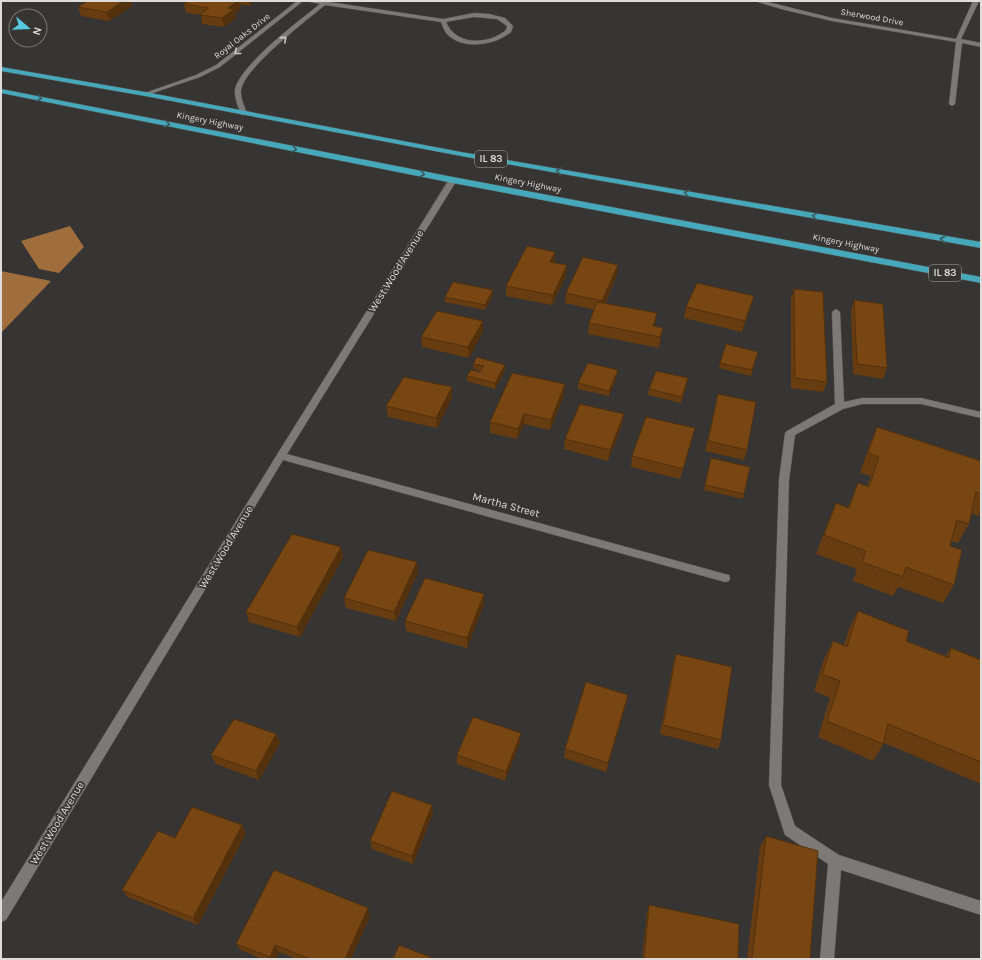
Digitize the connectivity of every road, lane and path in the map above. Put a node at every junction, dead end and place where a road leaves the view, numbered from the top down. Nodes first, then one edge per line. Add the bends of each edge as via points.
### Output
1 (300, 1) edge
2 (309, 1) edge
3 (758, 1) edge
4 (976, 1) edge
5 (325, 2) edge
6 (443, 21) junction
7 (959, 40) junction
8 (981, 45) edge
9 (1, 69) edge
10 (1, 91) edge
11 (145, 94) junction
12 (952, 104) dead end
13 (244, 114) junction
14 (453, 180) junction
15 (981, 246) edge
16 (981, 280) edge
17 (836, 312) dead end
18 (840, 406) junction
19 (981, 415) edge
20 (281, 456) junction
21 (725, 578) dead end
22 (835, 861) junction
23 (981, 908) edge
24 (1, 915) edge
25 (827, 959) edge

1 -> 11 street, Royal Oaks Drive via 228,60 198,76
2 - 5 street
3 - 7 street, Sherwood Drive via 824,18
4 - 7 street
5 - 6 street
13 -> 5 street via 238,88 242,79
6 - 6 street via 484,15 501,19 510,26 509,31 498,38 468,41 452,35
7 - 8 street, Sherwood Drive
7 - 12 street
9 - 11 highway, Kingery Highway / IL 83
10 -> 14 highway, Kingery Highway / IL 83
11 - 13 highway, Kingery Highway / IL 83
15 -> 13 highway, Kingery Highway / IL 83
14 - 16 highway, Kingery Highway / IL 83
14 - 20 street, West Wood Avenue
17 - 18 street
18 - 19 street via 862,401 921,401
18 - 22 street via 790,434 784,480 775,785 790,830
20 - 21 street, Martha Street
20 - 24 street, West Wood Avenue
22 - 23 street
22 - 25 street

